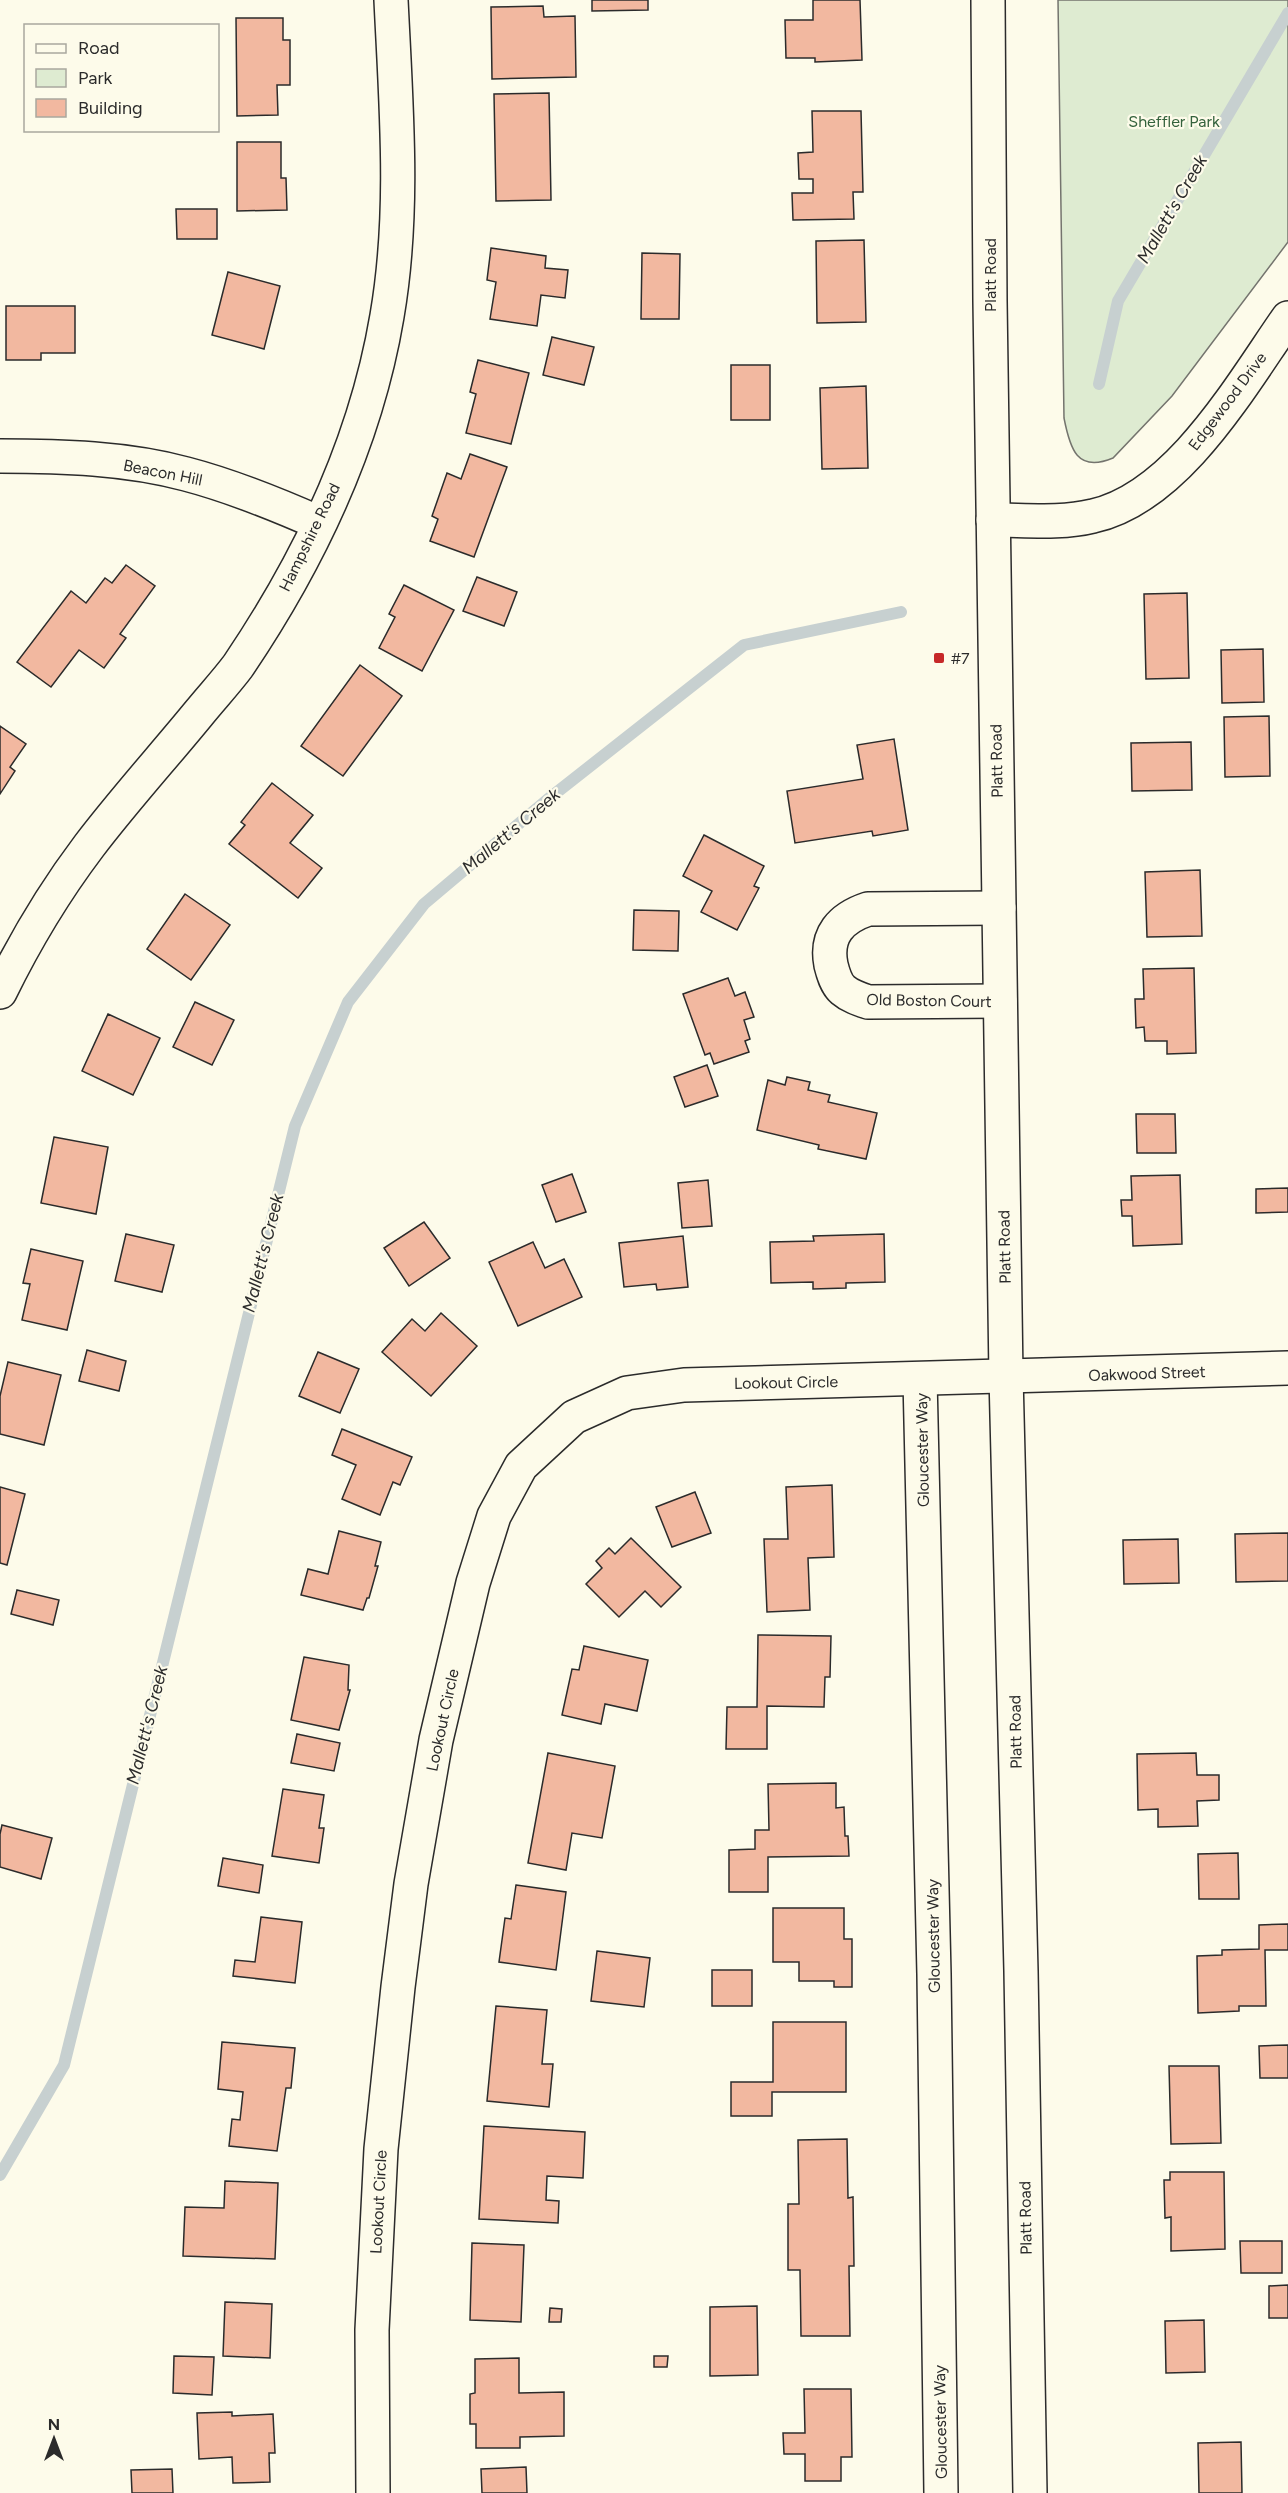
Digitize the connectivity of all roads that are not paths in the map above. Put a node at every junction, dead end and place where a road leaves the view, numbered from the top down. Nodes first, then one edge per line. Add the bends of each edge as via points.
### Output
1 (391, 0) edge
2 (988, 0) edge
3 (1288, 318) edge
4 (0, 456) edge
5 (993, 520) junction
6 (319, 523) junction
7 (999, 908) junction
8 (0, 992) edge
9 (1000, 1001) junction
10 (1288, 1368) edge
11 (1006, 1376) junction
12 (920, 1379) junction
13 (373, 2493) edge
14 (941, 2493) edge
15 (1030, 2493) edge

1 - 6 street, Hampshire Road via 398,157 387,315 356,434
2 - 5 street, Platt Road
3 - 5 street, Edgewood Drive via 1204,438 1153,488 1116,510 1094,516 1073,520
4 - 6 street, Beacon Hill via 122,463 185,473 246,492
5 - 7 street, Platt Road
6 - 8 street, Hampshire Road via 237,667 90,846 51,900
7 - 9 street, Platt Road
7 - 9 street, Old Boston Court via 868,909 851,915 837,927 829,954 841,988 868,1002
9 - 11 street, Platt Road
10 - 11 street, Oakwood Street
11 - 12 street, Lookout Circle
11 - 15 street, Platt Road
12 - 13 street, Lookout Circle via 684,1384 627,1393 574,1417 521,1466 494,1516 473,1583 436,1740 398,1987 380,2160 372,2330
12 - 14 street, Gloucester Way

